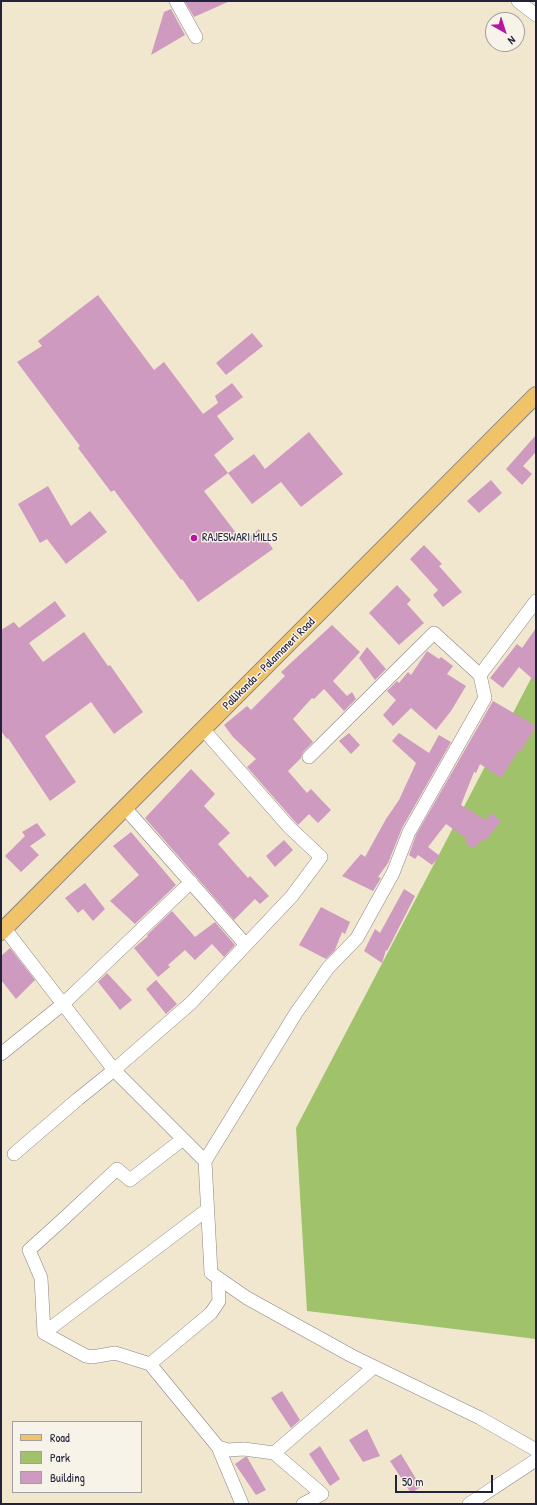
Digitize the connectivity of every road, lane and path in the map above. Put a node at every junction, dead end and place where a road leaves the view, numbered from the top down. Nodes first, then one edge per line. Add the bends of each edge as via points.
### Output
1 (176, 1) edge
2 (518, 1) edge
3 (536, 15) edge
4 (196, 37) dead end
5 (536, 395) edge
6 (536, 601) edge
7 (480, 675) junction
8 (203, 730) junction
9 (309, 757) dead end
10 (125, 808) junction
11 (191, 882) junction
12 (3, 931) edge
13 (246, 945) junction
14 (63, 1004) junction
15 (1, 1054) edge
16 (114, 1070) junction
17 (183, 1139) junction
18 (14, 1154) dead end
19 (205, 1161) junction
20 (208, 1209) junction
21 (218, 1278) junction
22 (44, 1333) junction
23 (150, 1364) junction
24 (374, 1367) junction
25 (218, 1447) junction
26 (536, 1450) edge
27 (274, 1453) junction
28 (536, 1460) edge
29 (324, 1499) edge
30 (242, 1504) edge
31 (303, 1504) edge
32 (469, 1504) edge

1 - 4 street
2 - 3 street
5 - 8 main road, Pallikonda - Palamaneri Road
6 - 7 street
7 - 9 street via 434,633
7 - 19 street via 485,698 409,832 393,873 357,938 328,968 296,1013
8 - 10 main road, Pallikonda - Palamaneri Road
8 - 13 street via 289,827 321,857 292,896
10 - 11 street
10 - 12 main road, Pallikonda - Palamaneri Road
11 - 13 street
11 - 14 street
12 - 14 street
13 - 16 street via 190,1003
14 - 15 street
14 - 16 street
16 - 17 street
16 - 18 street
17 - 19 street
17 - 22 street via 130,1180 117,1169 29,1250 41,1278
19 - 20 street
20 - 21 street via 211,1273
20 - 22 street
21 - 23 street via 219,1301 212,1313
21 - 24 street via 247,1298
22 - 23 street via 86,1356 115,1352
23 - 25 street
24 - 26 street via 480,1418
24 - 27 street
25 - 27 street
25 - 30 street
27 - 29 street
28 - 32 street
29 - 31 street

